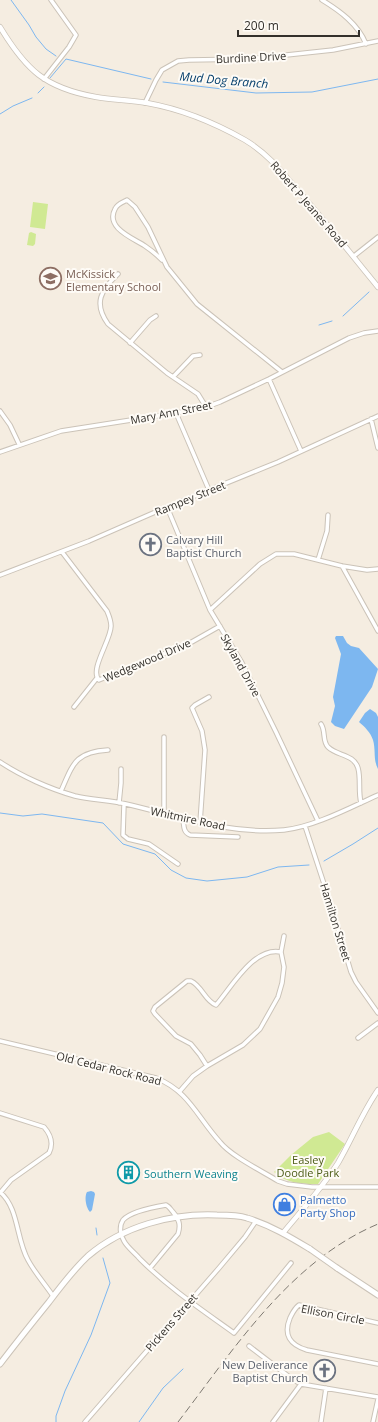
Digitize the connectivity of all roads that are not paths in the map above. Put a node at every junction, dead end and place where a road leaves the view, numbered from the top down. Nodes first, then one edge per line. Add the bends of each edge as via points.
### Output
1 (51, 0) edge
2 (322, 0) edge
3 (0, 27) edge
4 (378, 41) edge
5 (366, 44) junction
6 (44, 79) junction
7 (145, 103) junction
8 (378, 237) edge
9 (354, 256) junction
10 (162, 260) junction
11 (118, 274) dead end
12 (378, 287) edge
13 (156, 316) dead end
14 (378, 330) edge
15 (130, 343) junction
16 (200, 355) dead end
17 (282, 372) junction
18 (173, 377) junction
19 (269, 379) junction
20 (206, 407) junction
21 (0, 411) edge
22 (176, 413) junction
23 (378, 416) edge
24 (371, 419) junction
25 (19, 444) junction
26 (378, 448) edge
27 (301, 451) junction
28 (0, 452) edge
29 (209, 490) junction
30 (167, 507) junction
31 (328, 515) dead end
32 (62, 552) junction
33 (318, 560) junction
34 (342, 566) junction
35 (378, 569) edge
36 (0, 575) edge
37 (210, 610) junction
38 (220, 626) junction
39 (378, 631) edge
40 (97, 678) junction
41 (210, 697) dead end
42 (74, 707) dead end
43 (321, 724) dead end
44 (164, 737) dead end
45 (108, 750) dead end
46 (0, 762) edge
47 (120, 769) dead end
48 (61, 791) junction
49 (378, 795) edge
50 (119, 803) junction
51 (361, 803) junction
52 (124, 804) junction
53 (164, 814) junction
54 (183, 819) junction
55 (318, 821) junction
56 (200, 823) junction
57 (305, 826) junction
58 (238, 837) dead end
59 (178, 864) dead end
60 (284, 936) dead end
61 (280, 952) junction
62 (378, 1013) edge
63 (378, 1023) edge
64 (358, 1038) dead end
65 (0, 1041) edge
66 (206, 1066) junction
67 (378, 1090) edge
68 (180, 1091) junction
69 (0, 1113) edge
70 (322, 1186) junction
71 (378, 1187) edge
72 (0, 1192) edge
73 (177, 1216) junction
74 (256, 1221) junction
75 (283, 1233) junction
76 (121, 1235) junction
77 (291, 1263) dead end
78 (150, 1268) junction
79 (378, 1295) edge
80 (53, 1296) junction
81 (190, 1301) junction
82 (378, 1323) edge
83 (249, 1346) dead end
84 (0, 1364) edge
85 (378, 1364) edge
86 (301, 1384) junction
87 (326, 1388) junction
88 (378, 1398) edge
89 (85, 1422) edge
90 (273, 1422) edge
91 (321, 1422) edge
92 (373, 1422) edge

1 - 6 street via 76,35
2 - 5 street via 356,26
3 - 6 street, Robert P Jeanes Road via 20,58
4 - 5 street, Burdine Drive
5 - 7 street, Burdine Drive via 250,59 178,61 162,70
6 - 7 street, Robert P Jeanes Road via 63,89 88,96
7 - 9 street, Robert P Jeanes Road via 177,110 252,145 272,161
8 - 9 street
9 - 12 street, Robert P Jeanes Road
10 - 10 street via 148,227 135,207 127,200 118,205 114,209 114,224
10 - 17 street via 197,304
11 - 15 street via 102,291 102,315 108,324
13 - 15 street
14 - 17 street, Mary Ann Street via 352,336
15 - 18 street
16 - 18 street via 193,356
17 - 19 street, Mary Ann Street
18 - 20 street via 198,394
19 - 20 street, Mary Ann Street
19 - 27 street
20 - 22 street, Mary Ann Street
21 - 25 street
22 - 25 street, Mary Ann Street via 73,428
22 - 29 street
23 - 24 street, Rampey Street
24 - 26 street
24 - 27 street, Rampey Street
25 - 28 street, Mary Ann Street
27 - 29 street, Rampey Street
29 - 30 street, Rampey Street
30 - 32 street, Rampey Street
30 - 37 street, Skyland Drive
31 - 33 street via 327,531
32 - 36 street, Rampey Street
32 - 40 street, Wedgewood Drive via 107,610 110,619 110,632 98,666
33 - 34 street
33 - 37 street via 294,554 276,554 260,564
34 - 35 street
34 - 39 street
37 - 38 street, Skyland Drive
38 - 40 street, Wedgewood Drive via 190,643 108,677 99,680
38 - 55 street, Skyland Drive via 242,663
40 - 42 street
41 - 56 street via 192,708 202,731 205,750
43 - 51 street via 327,746 356,764
44 - 53 street
45 - 48 street via 87,754 74,762
46 - 48 street, Whitmire Road via 12,771
47 - 50 street
48 - 50 street, Whitmire Road via 75,796
49 - 51 street, Whitmire Road
50 - 52 street, Whitmire Road
51 - 55 street, Whitmire Road
52 - 53 street, Whitmire Road
52 - 59 street via 123,835 128,839 150,844
53 - 54 street, Whitmire Road
54 - 56 street, Whitmire Road
54 - 58 street via 184,829 190,835
55 - 57 street, Whitmire Road
56 - 57 street, Whitmire Road via 264,830 285,830
57 - 62 street, Hamilton Street via 351,972
60 - 61 street
61 - 66 street via 284,967 282,983 278,997 260,1029 243,1045
61 - 66 street via 274,951 255,960 216,1005 188,981 153,1011 176,1036 191,1044
63 - 64 street
65 - 68 street, Old Cedar Rock Road via 156,1078
66 - 68 street
67 - 70 street
68 - 70 street, Old Cedar Rock Road via 229,1151 278,1181 304,1186
69 - 72 street via 44,1127 52,1147 49,1153 11,1180
70 - 71 street, Old Cedar Rock Road
70 - 75 street
72 - 80 street via 13,1210 19,1238 28,1261
73 - 74 main road via 206,1214 236,1216
73 - 76 main road via 144,1225
73 - 76 street via 166,1204 144,1210 122,1221
73 - 78 street via 180,1228 178,1234
74 - 75 main road
74 - 81 street, Pickens Street
75 - 79 main road, bridge
76 - 78 street via 124,1243
76 - 80 main road via 88,1256
77 - 81 street via 234,1333
78 - 81 street
80 - 84 main road
81 - 89 street, Pickens Street
82 - 85 street, Ellison Circle via 299,1305 294,1308 287,1329 291,1341 298,1347
83 - 86 street
86 - 87 street
86 - 90 street
87 - 88 street
87 - 91 street
88 - 92 street

